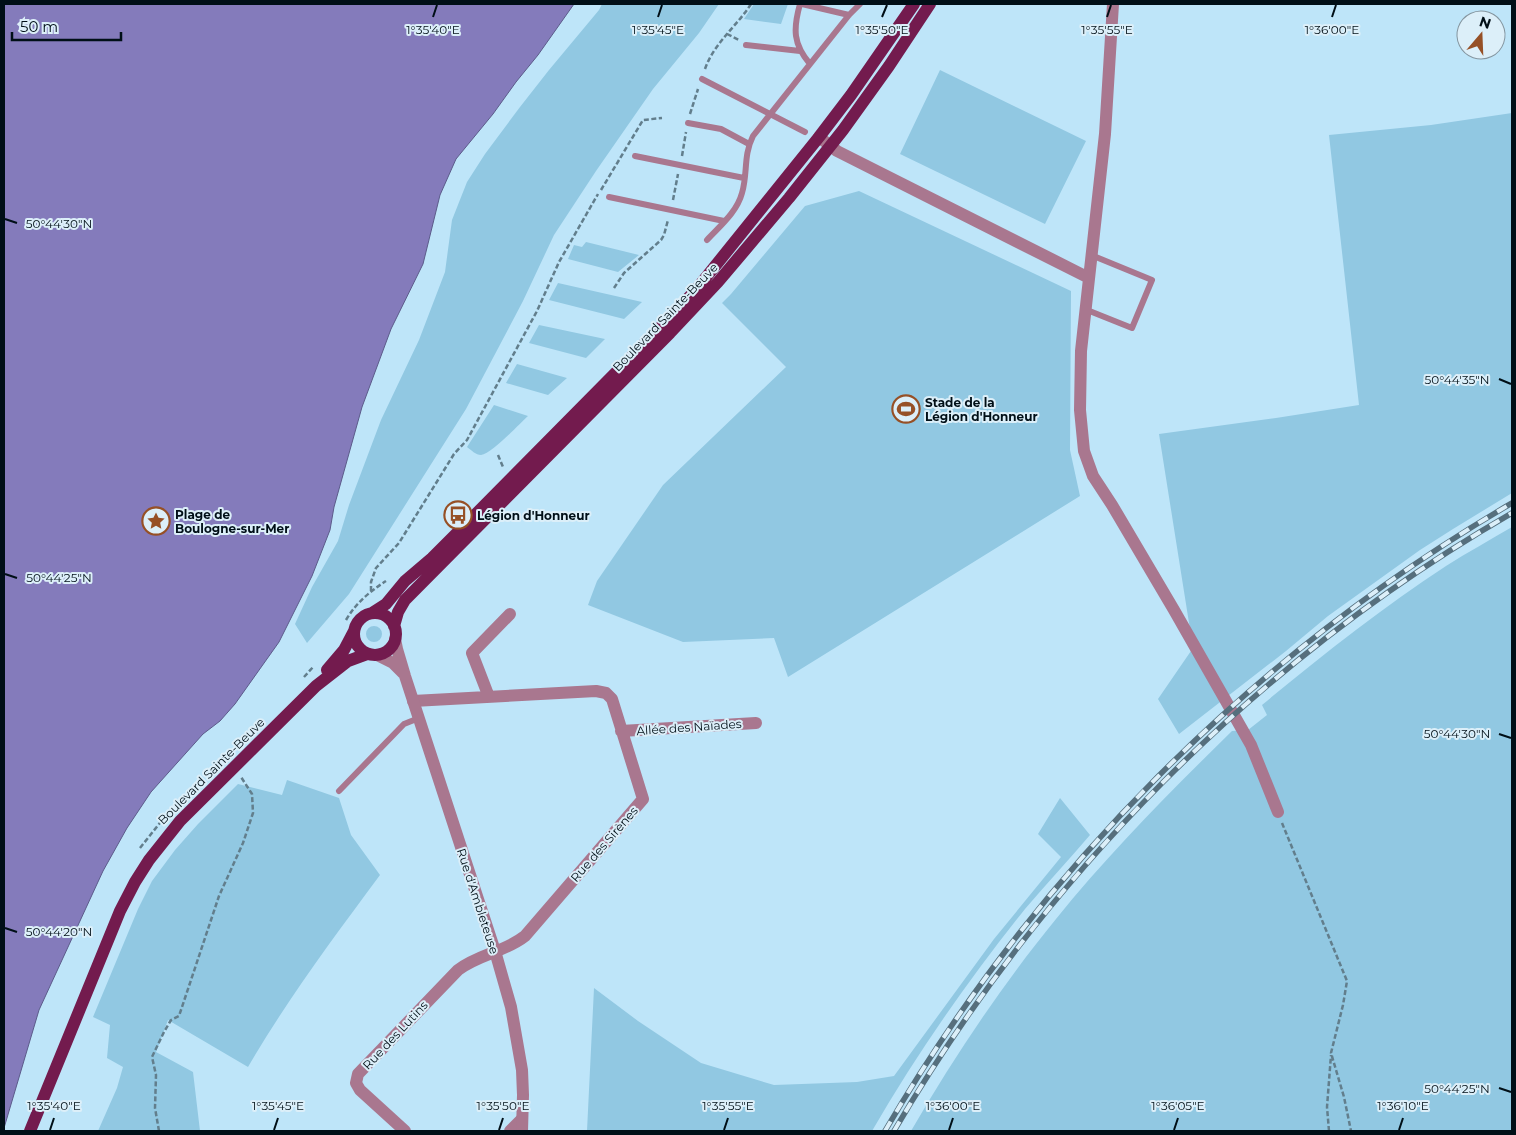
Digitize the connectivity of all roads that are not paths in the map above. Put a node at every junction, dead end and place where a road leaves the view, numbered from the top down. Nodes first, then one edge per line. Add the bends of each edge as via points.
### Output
1 (801, 4) edge
2 (860, 4) edge
3 (914, 4) edge
4 (930, 4) edge
5 (1113, 4) edge
6 (849, 15) junction
7 (746, 45) dead end
8 (800, 52) junction
9 (810, 64) junction
10 (702, 79) road end
11 (770, 114) junction
12 (688, 123) road end
13 (806, 132) dead end
14 (819, 137) junction
15 (749, 144) junction
16 (830, 146) junction
17 (635, 156) dead end
18 (744, 178) junction
19 (609, 197) dead end
20 (724, 221) junction
21 (707, 240) dead end
22 (1091, 255) junction
23 (1089, 278) junction
24 (1087, 310) junction
25 (372, 613) junction
26 (510, 614) dead end
27 (354, 632) junction
28 (394, 632) junction
29 (372, 654) junction
30 (405, 676) junction
31 (316, 686) junction
32 (488, 697) junction
33 (413, 702) junction
34 (419, 718) junction
35 (756, 722) dead end
36 (621, 731) junction
37 (339, 791) dead end
38 (1278, 812) road end
39 (495, 952) junction
40 (522, 1125) edge
41 (30, 1131) edge
42 (405, 1131) edge
43 (510, 1131) edge

1 - 6 lane
1 - 8 lane via 796,23
2 - 6 lane
3 - 14 main road, Boulevard Sainte-Beuve
4 - 16 main road, Boulevard Sainte-Beuve
5 - 22 street via 1105,134
6 - 9 lane
7 - 8 lane
8 - 9 lane
9 - 11 lane
10 - 11 lane
11 - 13 lane
11 - 15 lane
12 - 15 lane via 721,130
14 - 16 street
14 - 25 main road, Boulevard Sainte-Beuve via 687,300 432,558 400,586 386,604
15 - 18 lane
16 - 23 street
16 - 28 main road, Boulevard Sainte-Beuve via 695,307 405,600 398,612
17 - 18 lane
18 - 20 lane via 740,200
19 - 20 lane
20 - 21 lane
22 - 23 street
22 - 24 lane via 1152,280 1132,328
23 - 24 street
24 - 38 street via 1082,340 1080,404 1089,467 1251,745
25 - 27 main road via 359,620
25 - 28 main road via 390,620
26 - 32 street via 472,653
27 - 29 main road via 356,644
27 - 31 main road, Boulevard Sainte-Beuve
28 - 29 main road via 393,644 388,650
28 - 30 street, Rue d'Ambleteuse
29 - 30 street via 393,663
29 - 31 main road, Boulevard Sainte-Beuve via 350,660
30 - 33 street, Rue d'Ambleteuse
31 - 41 main road, Boulevard Sainte-Beuve via 171,831 149,860 110,934
32 - 33 street, Rue des Sirènes
32 - 36 street, Rue des Sirènes via 601,691 612,699
33 - 34 street, Rue d'Ambleteuse
34 - 37 lane via 404,724
34 - 39 street, Rue d'Ambleteuse
35 - 36 street, Allée des Naïades
36 - 39 street, Rue des Sirènes via 643,798 525,936
39 - 40 street, Rue d'Ambleteuse via 512,1007 518,1043 523,1089
39 - 42 street, Rue des Lutins via 458,970 358,1074 357,1087
40 - 43 street

